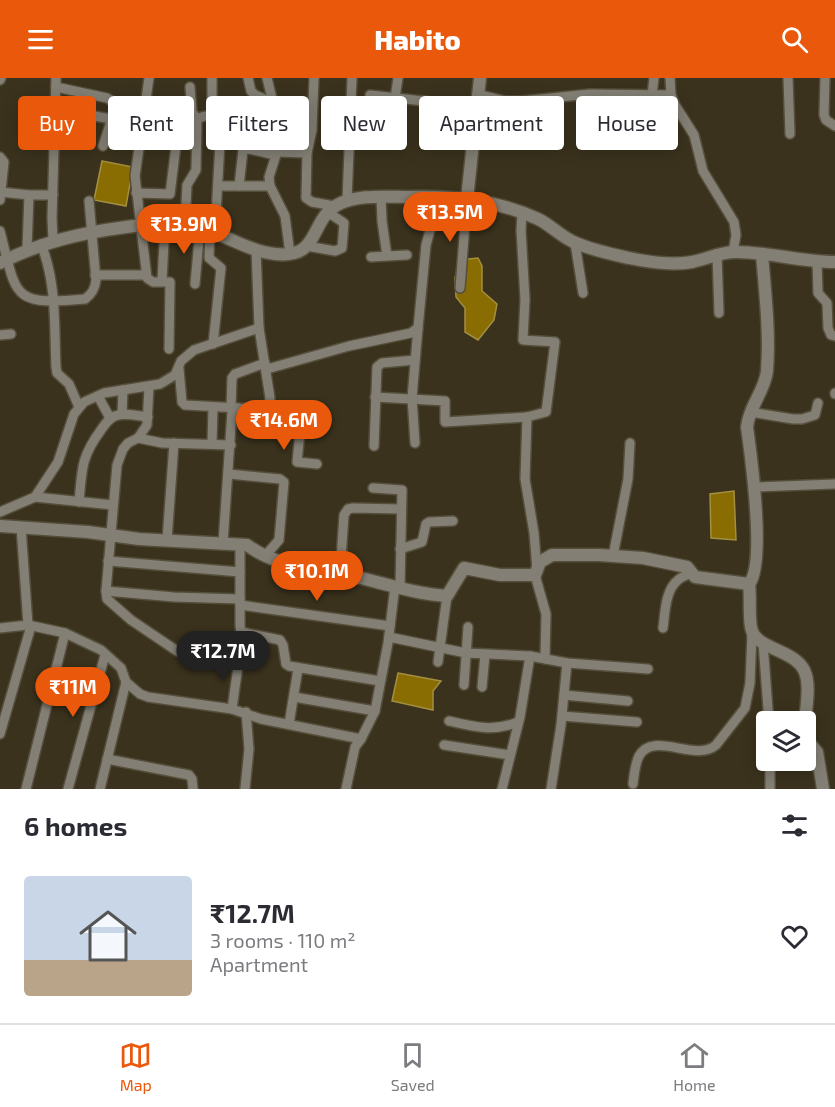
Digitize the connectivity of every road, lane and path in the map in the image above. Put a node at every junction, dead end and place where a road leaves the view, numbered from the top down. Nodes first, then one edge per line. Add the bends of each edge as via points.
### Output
1 (149, 78) edge
2 (212, 78) edge
3 (248, 78) edge
4 (267, 78) edge
5 (314, 78) edge
6 (352, 78) edge
7 (398, 78) edge
8 (480, 78) edge
9 (654, 78) edge
10 (670, 78) edge
11 (788, 78) edge
12 (825, 78) edge
13 (56, 83) edge
14 (190, 87) dead end
15 (370, 95) dead end
16 (652, 95) junction
17 (671, 95) junction
18 (212, 96) edge
19 (257, 96) edge
20 (272, 96) edge
21 (378, 96) edge
22 (395, 96) edge
23 (477, 96) edge
24 (564, 97) edge
25 (108, 99) edge
26 (206, 116) edge
27 (197, 119) junction
28 (835, 126) edge
29 (108, 130) edge
30 (790, 134) dead end
31 (103, 146) dead end
32 (55, 150) edge
33 (176, 150) edge
34 (220, 150) edge
35 (276, 150) edge
36 (472, 150) edge
37 (276, 153) junction
38 (307, 153) junction
39 (0, 157) edge
40 (218, 186) junction
41 (239, 186) junction
42 (270, 186) junction
43 (136, 193) junction
44 (0, 195) edge
45 (29, 195) junction
46 (53, 195) junction
47 (381, 197) junction
48 (439, 197) junction
49 (467, 199) junction
50 (347, 200) junction
51 (89, 201) dead end
52 (332, 210) junction
53 (522, 214) junction
54 (165, 224) junction
55 (185, 224) junction
56 (140, 225) junction
57 (208, 230) junction
58 (0, 231) edge
59 (91, 232) junction
60 (47, 242) junction
61 (575, 243) junction
62 (307, 246) junction
63 (27, 249) junction
64 (256, 249) junction
65 (733, 252) junction
66 (290, 254) junction
67 (717, 254) junction
68 (762, 254) junction
69 (406, 255) dead end
70 (387, 256) junction
71 (371, 257) dead end
72 (4, 261) edge
73 (817, 261) junction
74 (835, 262) edge
75 (95, 275) junction
76 (146, 275) junction
77 (162, 281) junction
78 (195, 285) dead end
79 (460, 288) dead end
80 (584, 293) dead end
81 (54, 301) junction
82 (719, 313) dead end
83 (259, 328) junction
84 (418, 328) junction
85 (11, 334) dead end
86 (0, 335) edge
87 (835, 336) edge
88 (213, 344) junction
89 (169, 349) dead end
90 (416, 360) junction
91 (266, 366) junction
92 (178, 367) junction
93 (149, 387) junction
94 (123, 390) junction
95 (98, 396) junction
96 (375, 397) junction
97 (412, 398) junction
98 (818, 403) dead end
99 (267, 405) junction
100 (79, 407) junction
101 (213, 407) junction
102 (235, 408) junction
103 (750, 412) junction
104 (122, 414) junction
105 (148, 417) junction
106 (527, 417) junction
107 (110, 418) junction
108 (138, 438) junction
109 (174, 443) junction
110 (630, 443) dead end
111 (212, 444) junction
112 (415, 444) dead end
113 (231, 445) junction
114 (374, 446) dead end
115 (317, 464) dead end
116 (229, 474) junction
117 (835, 484) edge
118 (755, 487) junction
119 (373, 488) dead end
120 (35, 497) junction
121 (79, 502) junction
122 (112, 505) junction
123 (401, 510) junction
124 (0, 512) edge
125 (453, 521) dead end
126 (0, 526) edge
127 (21, 527) junction
128 (110, 534) junction
129 (167, 540) junction
130 (223, 543) junction
131 (240, 545) junction
132 (400, 549) junction
133 (265, 556) junction
134 (613, 556) junction
135 (108, 561) junction
136 (240, 572) junction
137 (536, 572) junction
138 (692, 573) junction
139 (340, 574) junction
140 (749, 584) junction
141 (397, 587) junction
142 (106, 591) junction
143 (447, 596) junction
144 (240, 602) junction
145 (29, 626) junction
146 (390, 626) junction
147 (468, 627) dead end
148 (0, 628) edge
149 (663, 628) dead end
150 (241, 632) junction
151 (65, 633) junction
152 (752, 633) junction
153 (389, 637) junction
154 (763, 643) junction
155 (440, 646) junction
156 (466, 652) junction
157 (105, 655) junction
158 (485, 655) junction
159 (530, 656) junction
160 (239, 659) junction
161 (545, 659) junction
162 (438, 662) dead end
163 (567, 663) junction
164 (298, 669) junction
165 (648, 669) dead end
166 (380, 681) junction
167 (126, 682) junction
168 (464, 685) dead end
169 (482, 687) dead end
170 (564, 695) junction
171 (294, 697) junction
172 (628, 701) dead end
173 (232, 710) junction
174 (375, 711) junction
175 (768, 711) edge
176 (805, 711) edge
177 (246, 712) junction
178 (562, 716) junction
179 (449, 721) dead end
180 (518, 722) junction
181 (637, 722) dead end
182 (289, 724) junction
183 (0, 734) edge
184 (361, 739) junction
185 (444, 745) dead end
186 (816, 751) edge
187 (510, 755) junction
188 (107, 759) junction
189 (770, 771) edge
190 (633, 784) dead end
191 (26, 789) edge
192 (68, 789) edge
193 (100, 789) edge
194 (193, 789) edge
195 (245, 789) edge
196 (345, 789) edge
197 (502, 789) edge
198 (551, 789) edge
199 (770, 789) edge
200 (823, 789) edge

1 - 43 street via 136,165
2 - 18 street
3 - 19 street via 251,91
4 - 20 street
5 - 38 street
6 - 50 street
7 - 22 street
8 - 23 street
9 - 16 street
10 - 17 street
11 - 30 street
12 - 28 street via 824,115
13 - 25 street
14 - 27 street via 192,112
15 - 21 street
16 - 17 street
16 - 24 street
17 - 65 street via 694,135 707,180 734,222
26 - 27 street
27 - 55 street via 196,170 187,185
29 - 31 street
32 - 46 street
33 - 43 street via 170,194
34 - 40 street
35 - 37 street
36 - 49 street
37 - 38 street
37 - 41 street via 243,150
37 - 42 street
38 - 52 street via 306,198
39 - 44 street via 4,162
40 - 41 street
40 - 57 street
41 - 42 street
42 - 66 street via 285,216
43 - 56 street
44 - 45 street
45 - 46 street
45 - 63 street
46 - 60 street
47 - 48 street
47 - 50 street
47 - 70 street
48 - 49 street
48 - 84 street via 426,245
49 - 53 street
49 - 79 street
50 - 52 street
51 - 59 street
52 - 62 street
52 - 62 street via 344,223 342,248 335,252
53 - 61 street via 538,219
53 - 106 street via 523,339 555,342 546,412
54 - 55 street
54 - 56 street
54 - 77 street
55 - 57 street
56 - 59 street
56 - 76 street
57 - 64 street
57 - 78 street
57 - 88 street via 209,258 221,268
58 - 72 street
59 - 60 street
59 - 75 street
60 - 63 street
60 - 81 street
61 - 67 street via 647,262 689,262
61 - 80 street
62 - 66 street
63 - 72 street
64 - 66 street
64 - 83 street
65 - 67 street
65 - 68 street
67 - 82 street
68 - 73 street
68 - 103 street via 767,372
69 - 70 street
70 - 71 street
72 - 81 street via 18,291 32,299
73 - 74 street
73 - 87 street via 818,293 827,303 828,328
75 - 76 street
75 - 81 street via 95,288 90,296
76 - 77 street via 149,280
77 - 89 street via 170,282 171,287
81 - 100 street via 57,373 69,384
83 - 88 street
83 - 91 street
84 - 90 street
84 - 91 street via 411,333
85 - 86 street
88 - 92 street via 186,355
90 - 96 street via 378,364
90 - 97 street
91 - 99 street via 270,398
91 - 102 street via 232,378
92 - 93 street via 175,375
92 - 101 street via 182,402
93 - 94 street
93 - 105 street
94 - 95 street
94 - 104 street
95 - 100 street
95 - 107 street
96 - 97 street
96 - 114 street
97 - 106 street via 445,401 445,422
97 - 112 street
98 - 103 street via 815,415 802,419
99 - 102 street
99 - 115 street via 298,416 301,422 297,462
100 - 120 street via 58,462
101 - 102 street
101 - 111 street
102 - 113 street
103 - 118 street via 747,427
104 - 105 street
104 - 107 street
105 - 108 street
106 - 137 street via 525,479
107 - 121 street via 86,452
108 - 109 street
108 - 122 street via 128,443 119,457
109 - 111 street
109 - 129 street
110 - 134 street via 628,479
111 - 113 street
113 - 116 street
116 - 130 street
116 - 133 street via 284,482 279,540
117 - 118 street
118 - 140 street via 755,570
119 - 123 street via 402,490
120 - 121 street
120 - 124 street
121 - 122 street
122 - 128 street
123 - 132 street
123 - 139 street via 348,509 344,515
125 - 132 street via 429,522 422,543
126 - 127 street
127 - 128 street
127 - 145 street
128 - 129 street
128 - 135 street
129 - 130 street
130 - 131 street
131 - 133 street
131 - 136 street
132 - 141 street
133 - 139 street via 285,564
134 - 137 street via 552,555 540,562
134 - 138 street via 667,562 687,567
135 - 136 street
135 - 142 street
136 - 144 street
137 - 143 street via 500,575 464,568
137 - 161 street via 546,614
138 - 140 street via 694,577
138 - 149 street via 672,588
139 - 141 street
140 - 152 street
141 - 143 street
141 - 146 street
142 - 144 street
142 - 160 street via 106,598 131,620 177,651
143 - 155 street
144 - 146 street
144 - 150 street
145 - 148 street
145 - 151 street
145 - 183 street
146 - 153 street
147 - 156 street
150 - 160 street
150 - 164 street via 280,640 286,664
151 - 157 street
151 - 191 street
152 - 154 street
152 - 190 street via 745,708 716,745 704,752 666,746 644,750
153 - 155 street
153 - 166 street
154 - 175 street
154 - 176 street via 787,653 803,668
155 - 156 street
155 - 162 street
156 - 158 street
156 - 168 street
157 - 167 street via 121,668
157 - 192 street
158 - 159 street
158 - 169 street
159 - 161 street
159 - 180 street
160 - 173 street
161 - 163 street
163 - 165 street
163 - 170 street
164 - 166 street
164 - 171 street
166 - 174 street
167 - 173 street via 148,697
167 - 188 street
170 - 172 street
170 - 178 street
171 - 174 street
171 - 182 street
173 - 177 street
174 - 184 street
177 - 182 street
177 - 195 street via 249,749
178 - 181 street
178 - 198 street
179 - 180 street via 487,729
180 - 187 street
182 - 184 street
184 - 196 street via 355,747
185 - 187 street
186 - 200 street
187 - 197 street
188 - 193 street
188 - 194 street via 189,776
189 - 199 street

